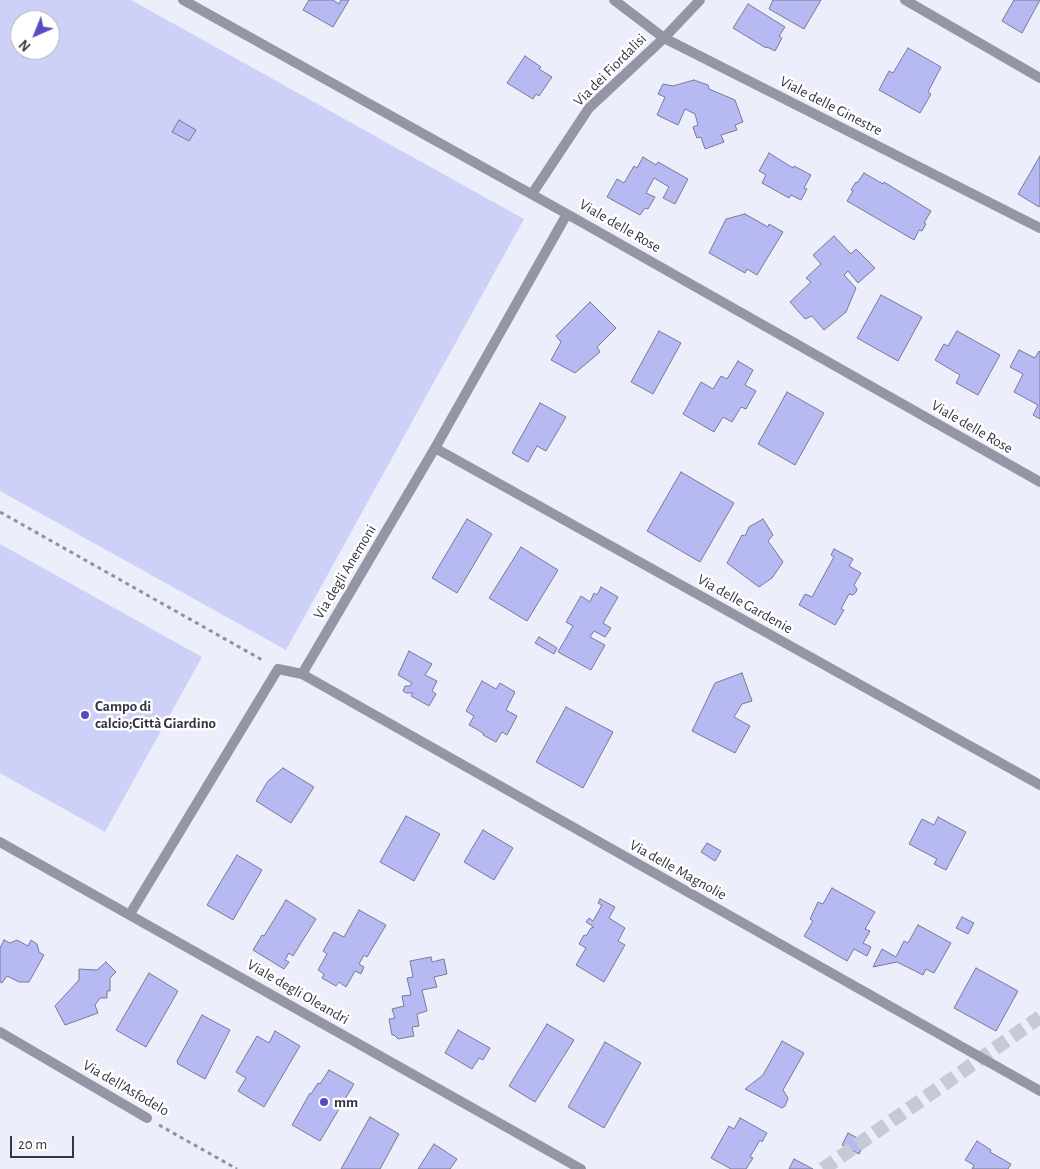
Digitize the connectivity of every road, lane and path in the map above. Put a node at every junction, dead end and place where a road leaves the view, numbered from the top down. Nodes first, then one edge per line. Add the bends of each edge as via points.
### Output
1 (183, 0) edge
2 (614, 0) edge
3 (700, 0) edge
4 (904, 0) edge
5 (664, 38) junction
6 (1040, 78) edge
7 (532, 194) junction
8 (567, 214) junction
9 (1040, 228) edge
10 (435, 448) junction
11 (1040, 482) edge
12 (0, 512) edge
13 (278, 669) junction
14 (302, 674) junction
15 (1040, 785) edge
16 (0, 842) edge
17 (130, 914) junction
18 (0, 1032) edge
19 (1040, 1091) edge
20 (147, 1118) joint
21 (237, 1169) edge
22 (581, 1169) edge

1 - 7 street, Viale delle Rose
2 - 5 street, Viale delle Ginestre
3 - 5 street, Via dei Fiordalisi
4 - 6 street
5 - 7 street, Via dei Fiordalisi via 588,108
5 - 9 street, Viale delle Ginestre
7 - 8 street, Viale delle Rose
8 - 10 street, Via degli Anemoni
8 - 11 street, Viale delle Rose
10 - 14 street, Via degli Anemoni
10 - 15 street, Via delle Gardenie
12 - 13 path
13 - 14 street
13 - 17 street
14 - 19 street, Via delle Magnolie
16 - 17 street, Viale degli Oleandri
17 - 22 street, Viale degli Oleandri
18 - 20 street, Via dell'Asfodelo
20 - 21 path, Via dell'Asfodelo

